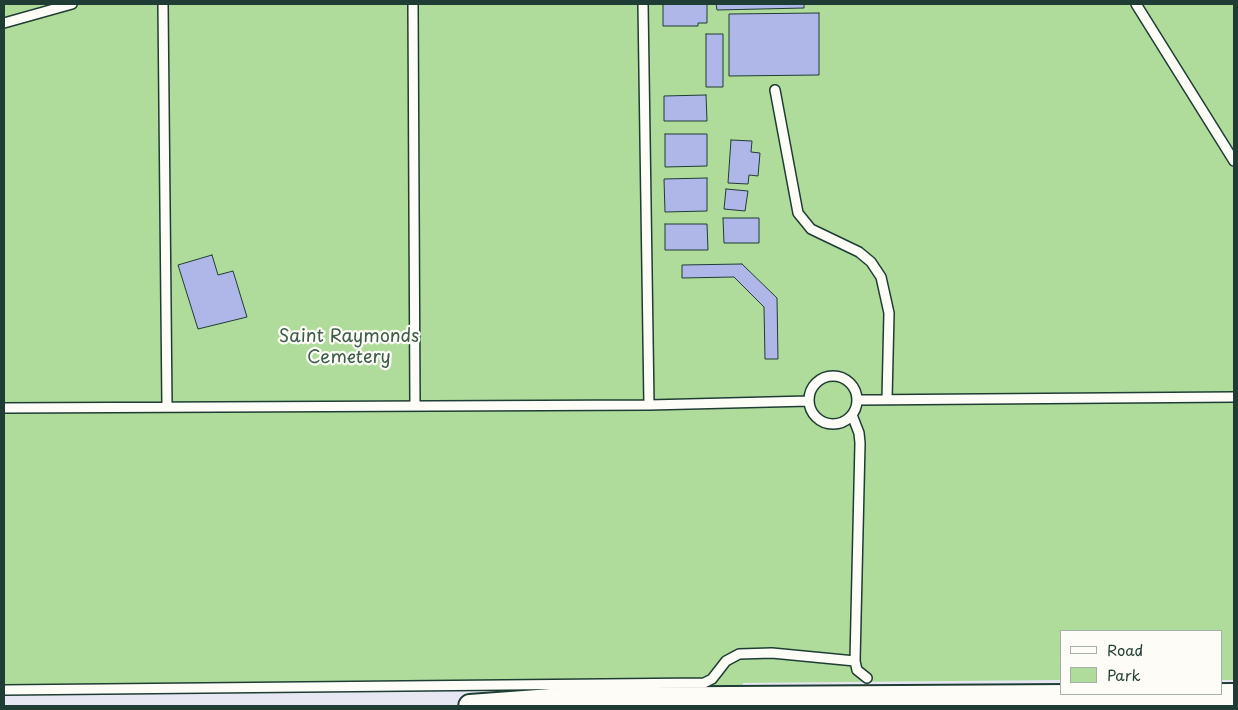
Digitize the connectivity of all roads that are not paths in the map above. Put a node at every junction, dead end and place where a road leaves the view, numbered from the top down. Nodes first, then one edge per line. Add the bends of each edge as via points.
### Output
1 (72, 4) edge
2 (163, 4) edge
3 (413, 4) edge
4 (644, 4) edge
5 (1136, 4) edge
6 (4, 23) edge
7 (775, 90) dead end
8 (1234, 161) edge
9 (1234, 397) edge
10 (887, 399) junction
11 (857, 400) junction
12 (809, 401) junction
13 (649, 405) junction
14 (415, 406) junction
15 (167, 407) junction
16 (4, 408) edge
17 (852, 415) junction
18 (855, 662) junction
19 (867, 678) dead end
20 (4, 690) edge
21 (1234, 695) edge
22 (470, 706) edge

1 - 6 lane
2 - 15 lane
3 - 14 lane
4 - 13 lane
5 - 8 lane
7 - 10 lane via 798,213 811,229 859,252 881,277 889,313
9 - 10 lane
10 - 11 lane
11 - 12 lane via 846,380 832,376 818,381
11 - 17 lane
12 - 13 lane
12 - 17 lane via 811,409 822,422 838,424
13 - 14 lane
14 - 15 lane
15 - 16 lane
17 - 18 lane via 860,433
18 - 19 lane via 857,670
18 - 20 lane via 772,653 739,654 704,683
21 - 22 street via 565,699

